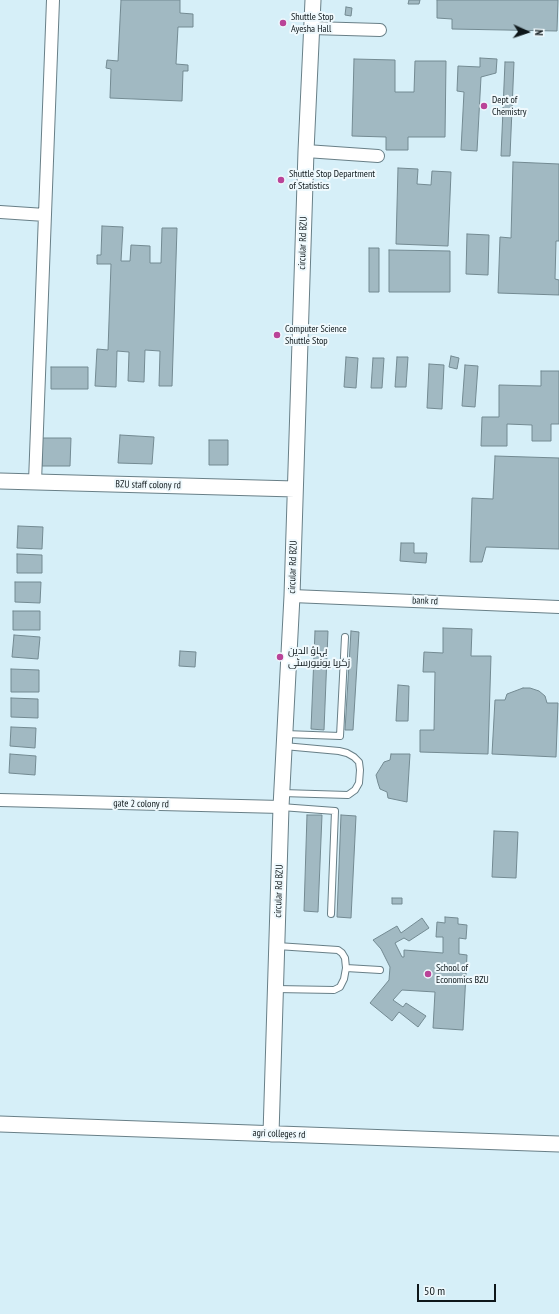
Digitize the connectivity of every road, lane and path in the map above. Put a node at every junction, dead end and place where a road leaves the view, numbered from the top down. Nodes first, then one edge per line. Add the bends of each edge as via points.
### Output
1 (53, 0) edge
2 (313, 0) edge
3 (312, 28) junction
4 (380, 30) dead end
5 (306, 151) junction
6 (378, 156) dead end
7 (0, 212) edge
8 (45, 215) junction
9 (0, 481) edge
10 (35, 482) junction
11 (295, 489) junction
12 (292, 596) junction
13 (559, 607) edge
14 (345, 637) dead end
15 (285, 740) junction
16 (0, 800) edge
17 (282, 800) junction
18 (331, 914) dead end
19 (277, 946) junction
20 (346, 968) junction
21 (380, 970) dead end
22 (276, 989) junction
23 (0, 1124) edge
24 (271, 1134) junction
25 (559, 1144) edge

1 - 8 street
2 - 3 street, circular Rd BZU
3 - 4 street
3 - 5 street, circular Rd BZU
5 - 6 street
5 - 11 street, circular Rd BZU
7 - 8 street
8 - 10 street
9 - 10 street, BZU staff colony rd
10 - 11 street, BZU staff colony rd
11 - 12 street, circular Rd BZU
12 - 13 street, bank rd
12 - 15 street, circular Rd BZU
14 - 15 lane via 340,736
15 - 17 street, circular Rd BZU
15 - 17 lane via 347,753 359,762 360,770 359,783 348,795
16 - 17 street, gate 2 colony rd
17 - 18 lane via 335,811
17 - 19 street, circular Rd BZU
19 - 20 lane via 338,950 345,958
19 - 22 street, circular Rd BZU
20 - 21 lane
20 - 22 lane via 340,987 334,990
22 - 24 street, circular Rd BZU
23 - 24 street, agri colleges rd
24 - 25 street, agri colleges rd

